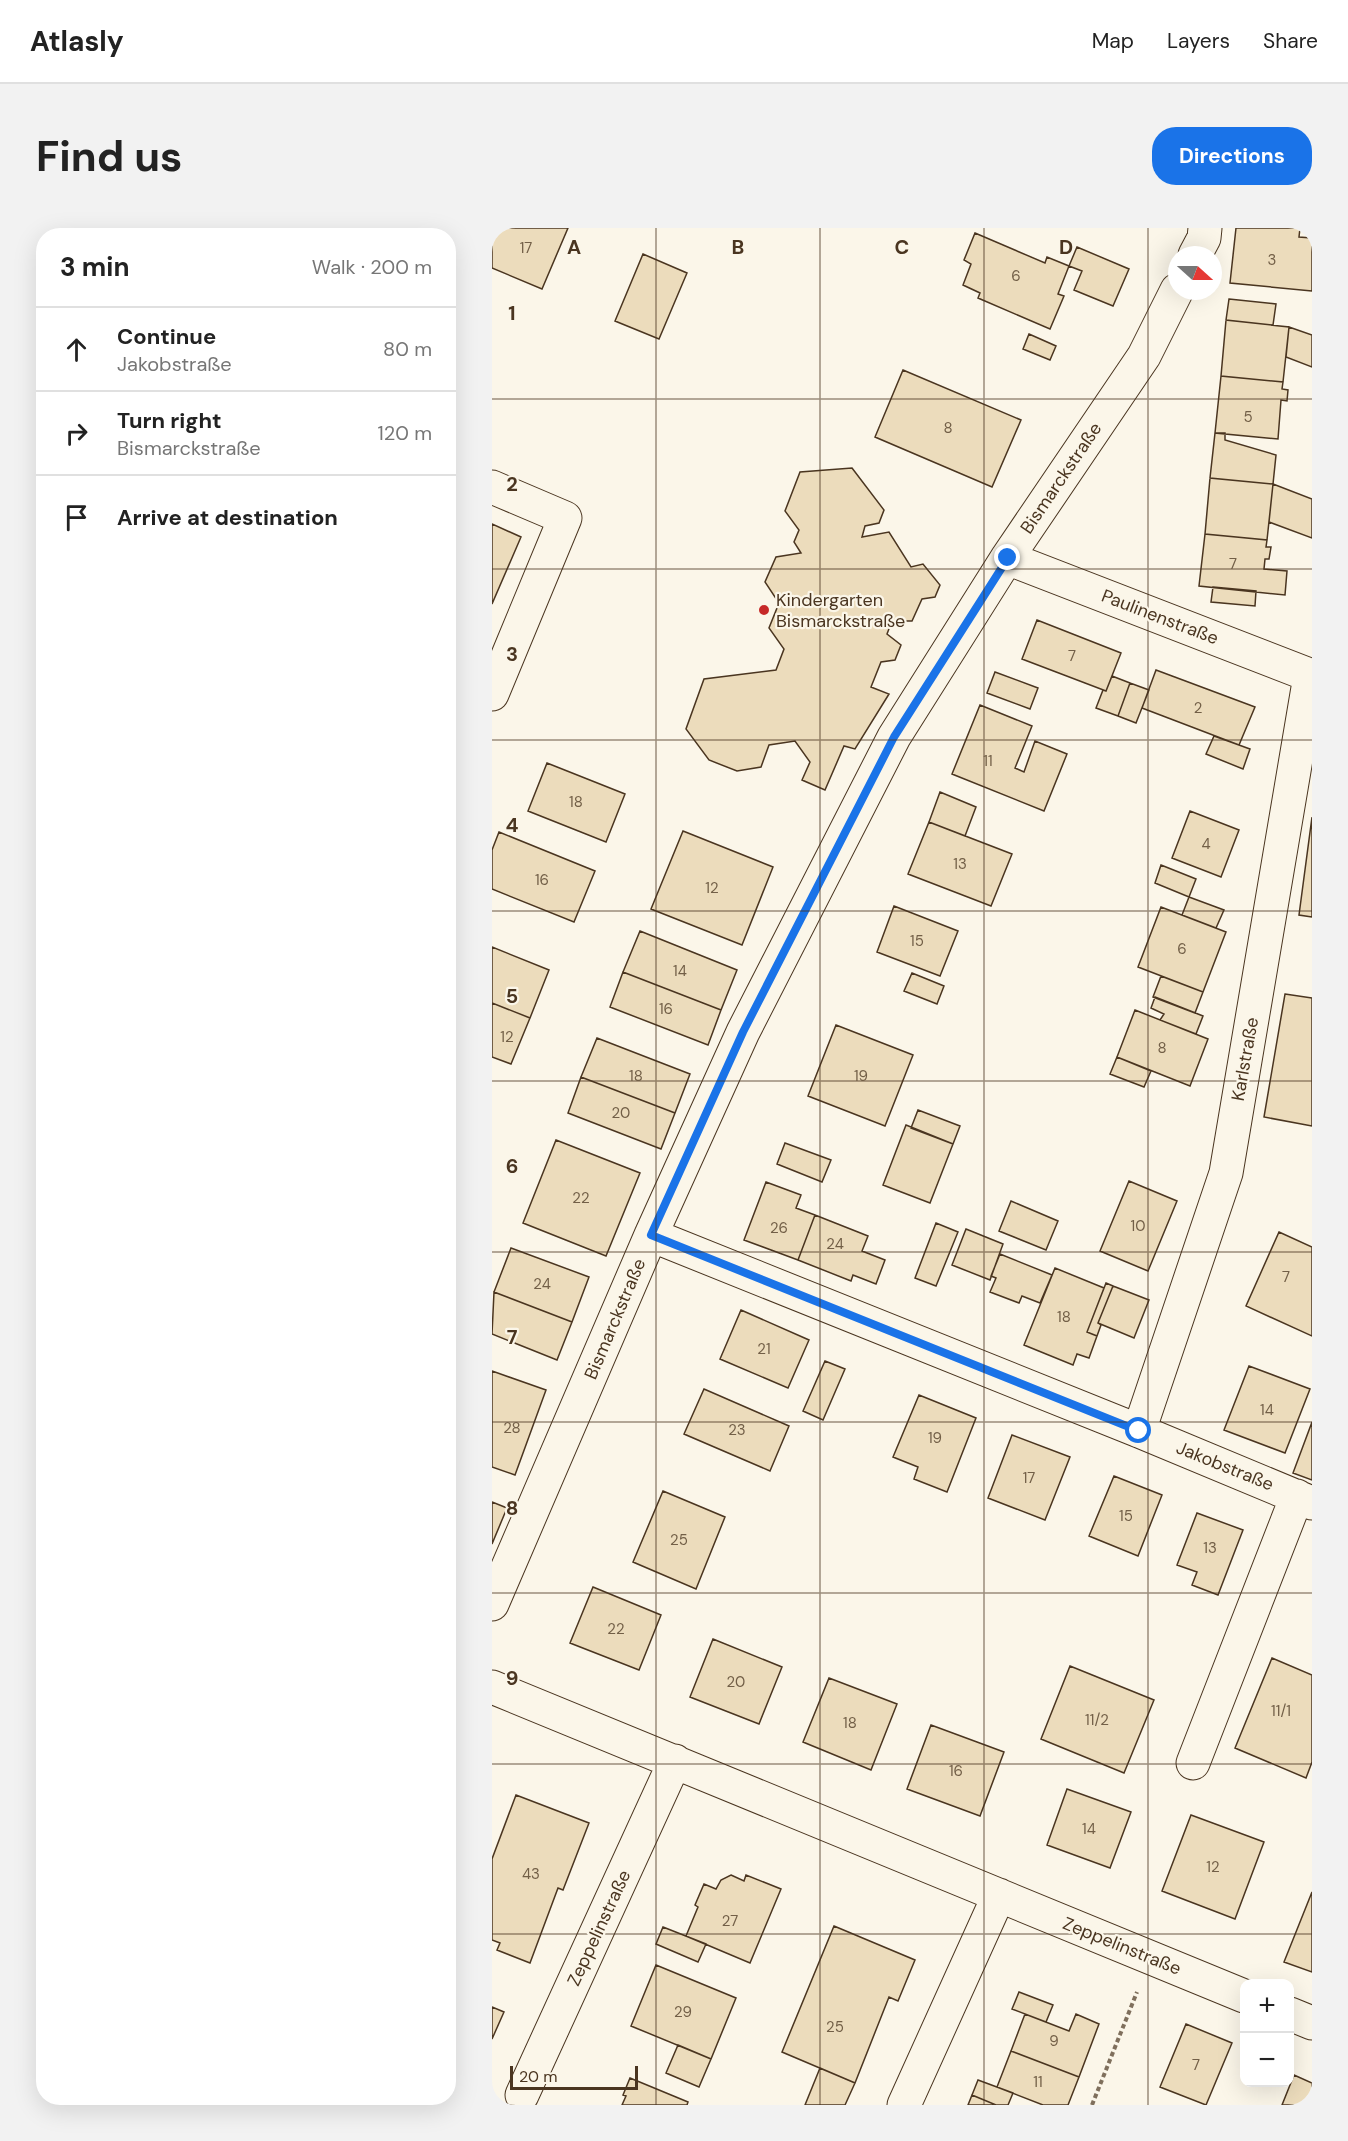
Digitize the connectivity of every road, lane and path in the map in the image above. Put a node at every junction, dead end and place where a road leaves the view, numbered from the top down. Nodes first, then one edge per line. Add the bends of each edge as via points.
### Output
1 (1205, 228) edge
2 (1200, 246) edge
3 (1172, 300) edge
4 (492, 487) edge
5 (1008, 558) junction
6 (1311, 676) edge
7 (492, 694) edge
8 (651, 1235) junction
9 (1139, 1431) junction
10 (1305, 1500) edge
11 (492, 1604) edge
12 (492, 1687) edge
13 (675, 1761) junction
14 (1193, 1763) dead end
15 (999, 1895) junction
16 (1151, 1958) junction
17 (1240, 1993) edge
18 (1294, 2016) edge
19 (1312, 2023) edge
20 (522, 2095) dead end
21 (904, 2105) edge
22 (1092, 2105) edge

1 - 2 street
3 - 5 street, Bismarckstraße via 1144,356
4 - 7 street via 565,518
5 - 6 street, Paulinenstraße
5 - 8 street, Bismarckstraße via 894,737 743,1032
6 - 9 street, Karlstraße via 1226,1173
8 - 9 street, Jakobstraße
8 - 11 street, Bismarckstraße
9 - 10 street, Jakobstraße
10 - 14 street, Jakobstraße
12 - 13 street, Zeppelinstraße
13 - 15 street, Zeppelinstraße
13 - 20 street, Zeppelinstraße
15 - 16 street, Zeppelinstraße
15 - 21 street
16 - 17 street, Zeppelinstraße
16 - 22 path
18 - 19 street

